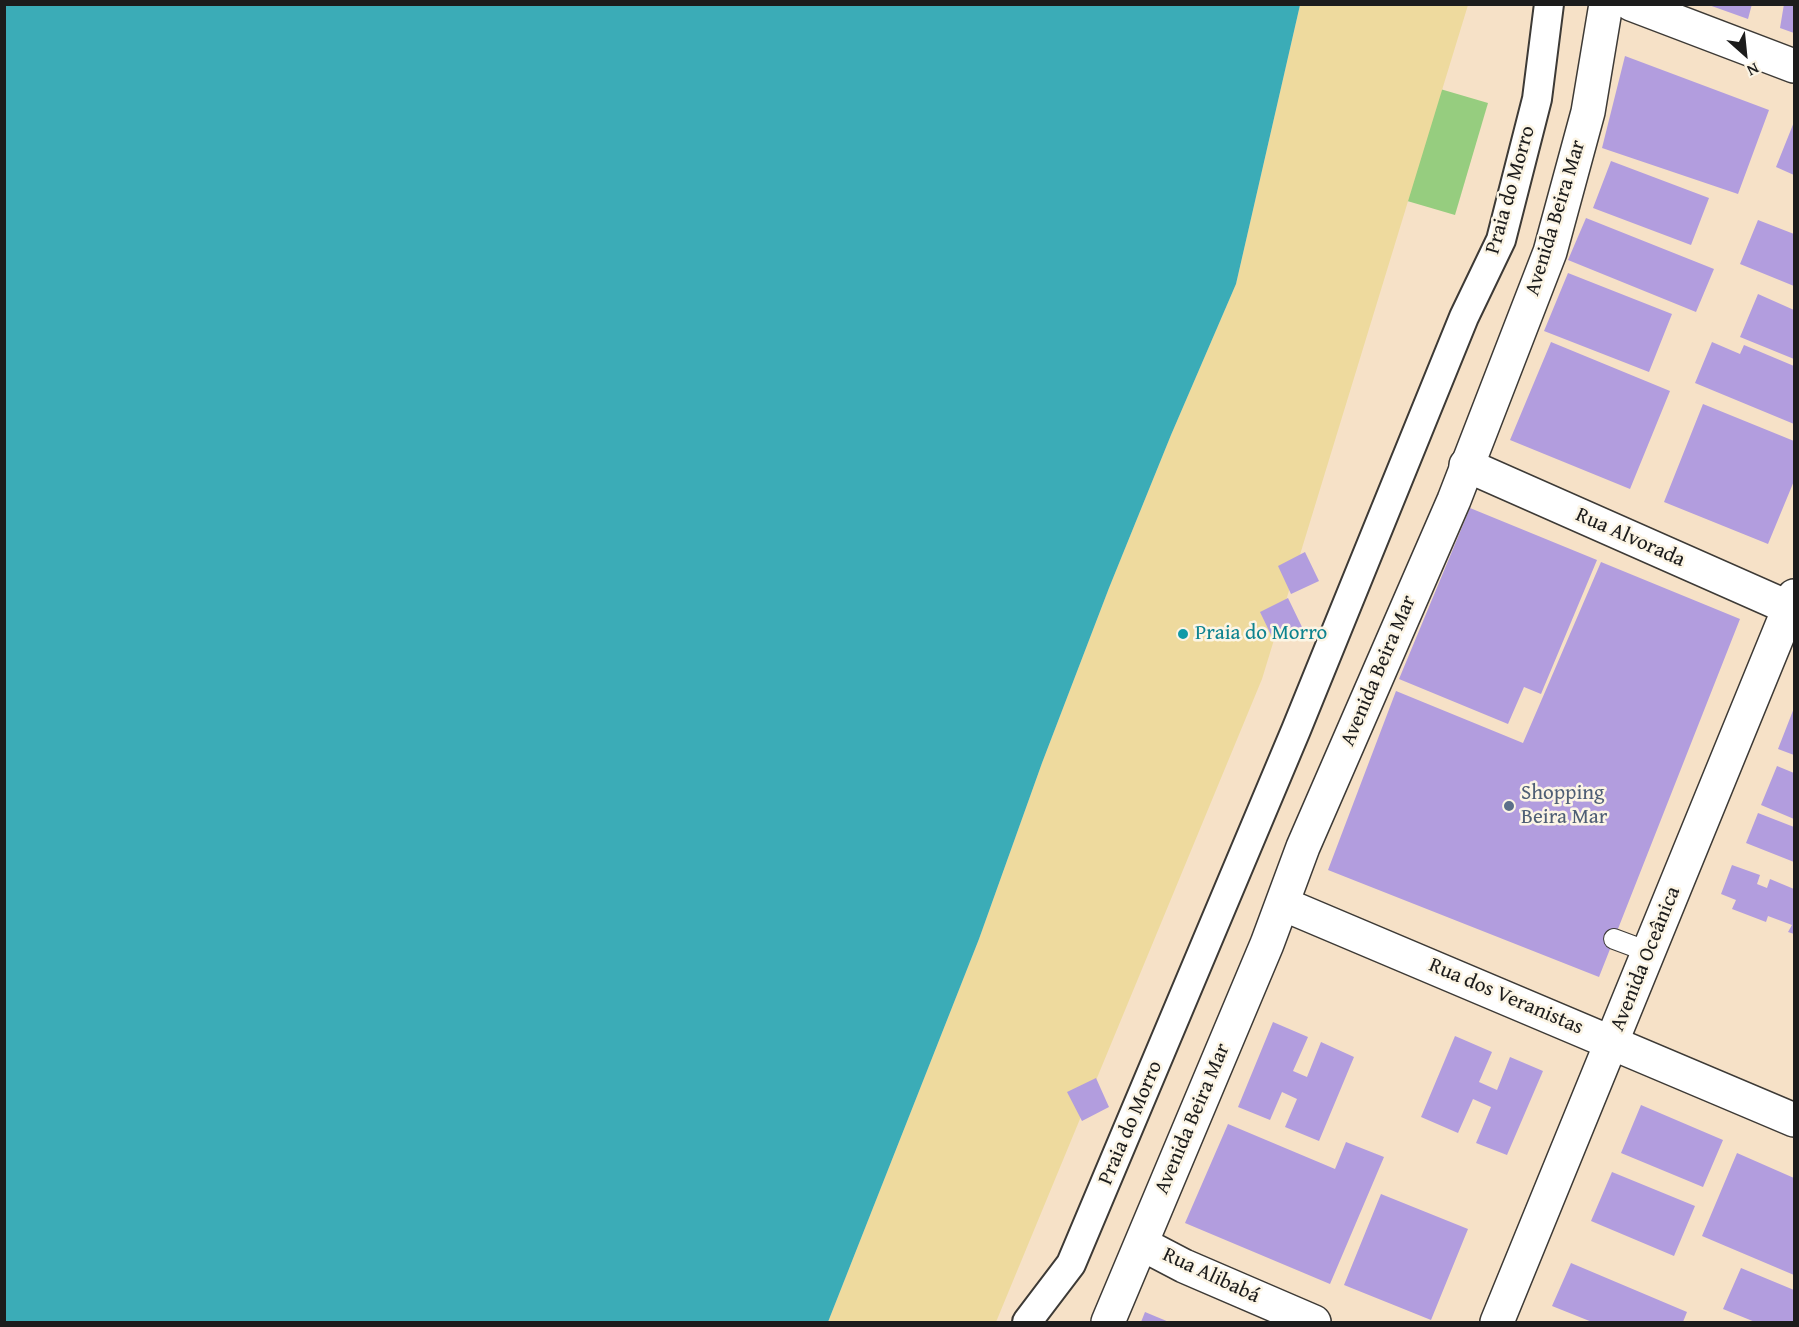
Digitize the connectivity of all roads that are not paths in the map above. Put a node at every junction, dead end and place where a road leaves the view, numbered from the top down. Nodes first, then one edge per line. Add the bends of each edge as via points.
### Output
1 (1549, 4) edge
2 (1606, 4) edge
3 (1631, 4) edge
4 (1794, 66) edge
5 (1466, 465) junction
6 (1793, 605) edge
7 (1282, 904) junction
8 (1614, 939) dead end
9 (1649, 952) junction
10 (1612, 1042) junction
11 (1794, 1120) edge
12 (1142, 1244) junction
13 (1027, 1323) edge
14 (1108, 1323) edge
15 (1314, 1323) edge
16 (1497, 1323) edge

1 - 13 street, Praia do Morro via 1537,99 1501,240 1464,316 1296,730 1071,1264
2 - 5 street, Avenida Beira Mar via 1588,112 1550,252
3 - 4 street
5 - 6 street, Rua Alvorada
5 - 7 street, Avenida Beira Mar
6 - 9 street, Avenida Oceânica
7 - 10 street, Rua dos Veranistas
7 - 12 street, Avenida Beira Mar
8 - 9 lane
9 - 10 street, Avenida Oceânica
10 - 11 street, Rua dos Veranistas
10 - 16 street, Avenida Oceânica
12 - 14 street, Avenida Beira Mar
12 - 15 street, Rua Alibabá

